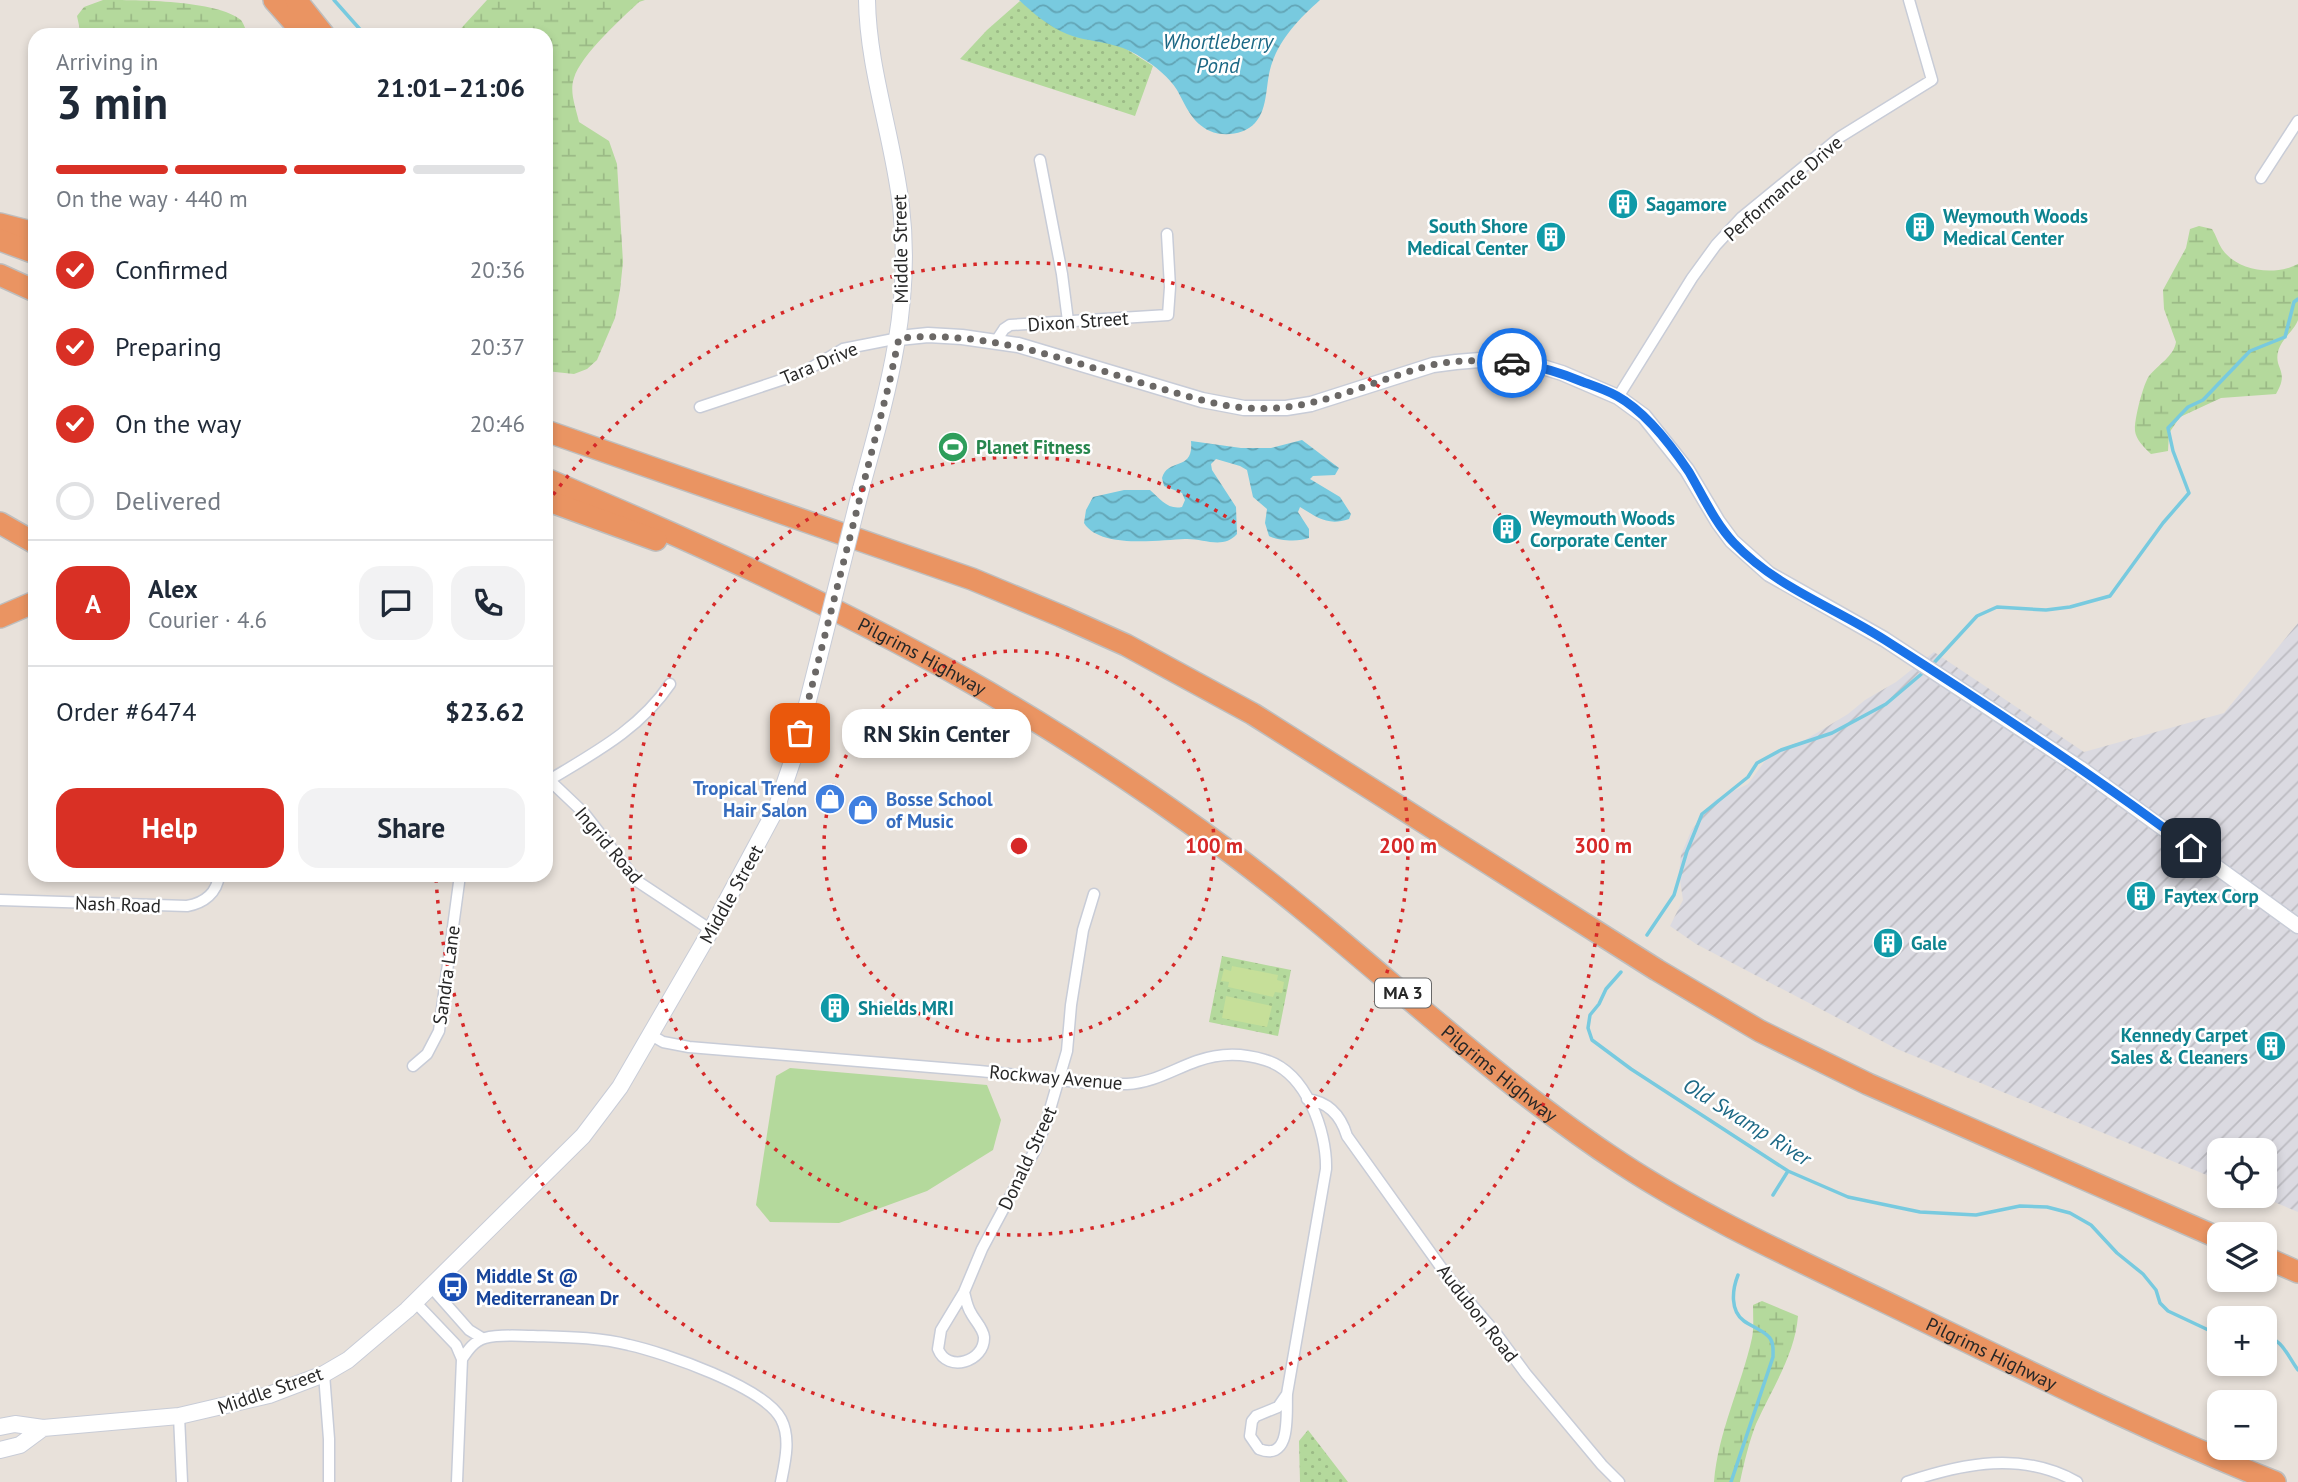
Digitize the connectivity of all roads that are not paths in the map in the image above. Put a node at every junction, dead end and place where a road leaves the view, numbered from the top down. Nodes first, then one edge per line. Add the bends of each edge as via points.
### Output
1 (274, 0) edge
2 (296, 0) edge
3 (867, 0) edge
4 (1909, 0) edge
5 (299, 28) edge
6 (318, 28) edge
7 (2298, 121) edge
8 (1040, 160) dead end
9 (2261, 178) dead end
10 (0, 224) edge
11 (28, 231) edge
12 (1167, 234) dead end
13 (0, 240) edge
14 (28, 250) edge
15 (0, 275) edge
16 (28, 286) edge
17 (1068, 321) junction
18 (899, 338) junction
19 (996, 341) junction
20 (1618, 397) junction
21 (699, 407) dead end
22 (553, 433) edge
23 (553, 481) edge
24 (553, 503) edge
25 (0, 523) edge
26 (28, 539) edge
27 (803, 595) junction
28 (28, 605) edge
29 (0, 617) edge
30 (670, 684) dead end
31 (553, 776) edge
32 (553, 785) edge
33 (216, 882) edge
34 (459, 882) edge
35 (1094, 894) dead end
36 (0, 900) edge
37 (2298, 926) edge
38 (711, 930) junction
39 (651, 1035) junction
40 (413, 1066) dead end
41 (1059, 1080) junction
42 (1307, 1099) junction
43 (1347, 1136) junction
44 (1324, 1140) junction
45 (2207, 1233) edge
46 (2277, 1263) edge
47 (2298, 1272) edge
48 (430, 1287) junction
49 (964, 1292) junction
50 (415, 1302) junction
51 (482, 1338) junction
52 (461, 1359) junction
53 (324, 1374) junction
54 (1287, 1394) junction
55 (179, 1416) junction
56 (0, 1427) edge
57 (43, 1428) junction
58 (0, 1450) edge
59 (182, 1482) edge
60 (329, 1482) edge
61 (457, 1482) edge
62 (781, 1482) edge
63 (1619, 1482) edge
64 (1907, 1482) edge
65 (2077, 1482) edge
66 (2275, 1482) edge

1 - 5 highway
2 - 6 highway
3 - 18 main road, Middle Street via 902,210
4 - 20 street, Performance Drive via 1932,80 1840,137 1742,217 1692,278
7 - 9 street
8 - 17 street
10 - 11 highway
12 - 17 street, Dixon Street via 1168,315
13 - 14 highway
15 - 16 highway
17 - 19 street, Dixon Street via 1010,326
18 - 19 street via 928,335
18 - 21 street, Tara Drive via 843,349 802,373
18 - 38 main road, Middle Street, bridge via 792,763 776,810
19 - 20 street via 1244,408 1311,404 1433,365 1480,360 1533,364
20 - 37 street via 1644,416 1667,442 1718,522 1750,558 1790,588 1910,656 2109,787
22 - 45 highway via 972,579 1126,645 1253,713 1760,1031 1867,1084
23 - 27 highway, Pilgrims Highway / MA 3
24 - 27 highway
25 - 26 highway
27 - 66 highway, Pilgrims Highway / MA 3 via 980,687 1158,801 1300,906 1532,1100 1647,1180 1752,1237 2089,1401
28 - 29 highway
30 - 31 street via 632,727
32 - 38 street, Ingrid Road via 584,813 637,881
33 - 36 street, Nash Road via 211,894 187,906
34 - 40 street, Sandra Lane via 439,1031 427,1054
35 - 41 street, Donald Street via 1083,930
38 - 39 main road, Middle Street
39 - 41 street, Rockway Avenue via 689,1047
39 - 48 main road, Middle Street via 615,1096 583,1136
41 - 42 street, Rockway Avenue via 1128,1084 1199,1060 1234,1055 1275,1064 1291,1076
41 - 49 street, Donald Street via 1041,1136
42 - 43 street, Audubon Road via 1328,1106 1343,1123
42 - 44 street, Rockway Avenue
43 - 44 street
43 - 63 street, Audubon Road via 1448,1277
44 - 54 street, Rockway Avenue via 1323,1195
46 - 47 highway
48 - 50 main road, Middle Street
48 - 51 street
49 - 49 street, Donald Street via 938,1337 940,1354 960,1363 974,1358 983,1345 982,1329
50 - 52 street via 456,1345
50 - 53 main road, Middle Street via 372,1342
51 - 52 street
51 - 62 street via 572,1337 619,1343 740,1385 760,1396 781,1418 786,1437
52 - 61 street
53 - 55 main road, Middle Street via 269,1395
53 - 60 street
54 - 54 street, Rockway Avenue via 1278,1407 1252,1421 1250,1436 1259,1449 1281,1447
55 - 57 main road, Middle Street
55 - 59 street
56 - 57 main road, Middle Street
57 - 58 main road, Middle Street via 20,1445
64 - 65 street via 1998,1461 2040,1467

